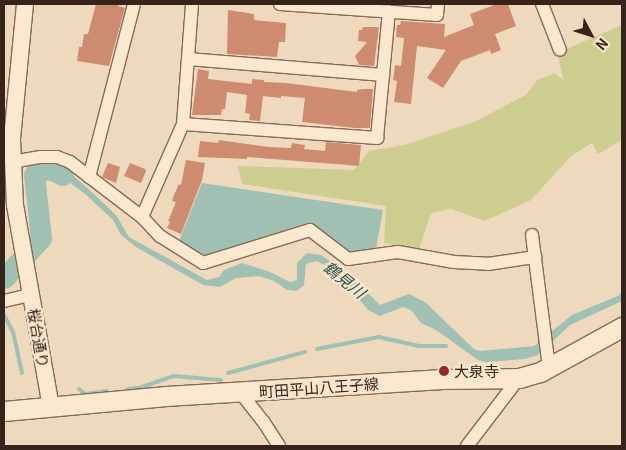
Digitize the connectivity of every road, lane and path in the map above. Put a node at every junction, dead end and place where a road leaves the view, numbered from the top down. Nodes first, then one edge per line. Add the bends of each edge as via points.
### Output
1 (25, 4) edge
2 (134, 4) edge
3 (192, 4) edge
4 (273, 4) edge
5 (280, 4) edge
6 (438, 4) edge
7 (542, 4) edge
8 (389, 12) junction
9 (560, 50) dead end
10 (188, 59) junction
11 (383, 75) junction
12 (9, 101) edge
13 (183, 124) junction
14 (12, 162) junction
15 (89, 177) junction
16 (142, 217) junction
17 (532, 235) dead end
18 (535, 257) junction
19 (31, 295) junction
20 (4, 301) edge
21 (622, 327) edge
22 (548, 359) junction
23 (520, 378) junction
24 (240, 392) junction
25 (51, 407) junction
26 (4, 410) edge
27 (279, 446) edge
28 (467, 446) edge

1 - 12 street
2 - 15 street
3 - 10 street
4 - 5 street
5 - 8 street
6 - 8 street via 438,15
7 - 9 street
8 - 11 street
10 - 11 street
10 - 13 street
11 - 13 street via 377,138
12 - 14 street
13 - 16 street
14 - 15 street via 57,157 70,162
14 - 19 street, 桜台通り via 15,205
15 - 16 street
16 - 18 street via 160,236 203,263 310,230 348,259 398,252 454,262 488,264
17 - 18 street
18 - 22 street
19 - 20 street
19 - 25 street, 桜台通り
21 - 22 main road, 町田平山八王子線
22 - 23 main road, 町田平山八王子線 via 530,376
23 - 24 main road, 町田平山八王子線 via 442,379
23 - 28 street
24 - 25 main road, 町田平山八王子線
24 - 27 street
25 - 26 main road, 町田平山八王子線

